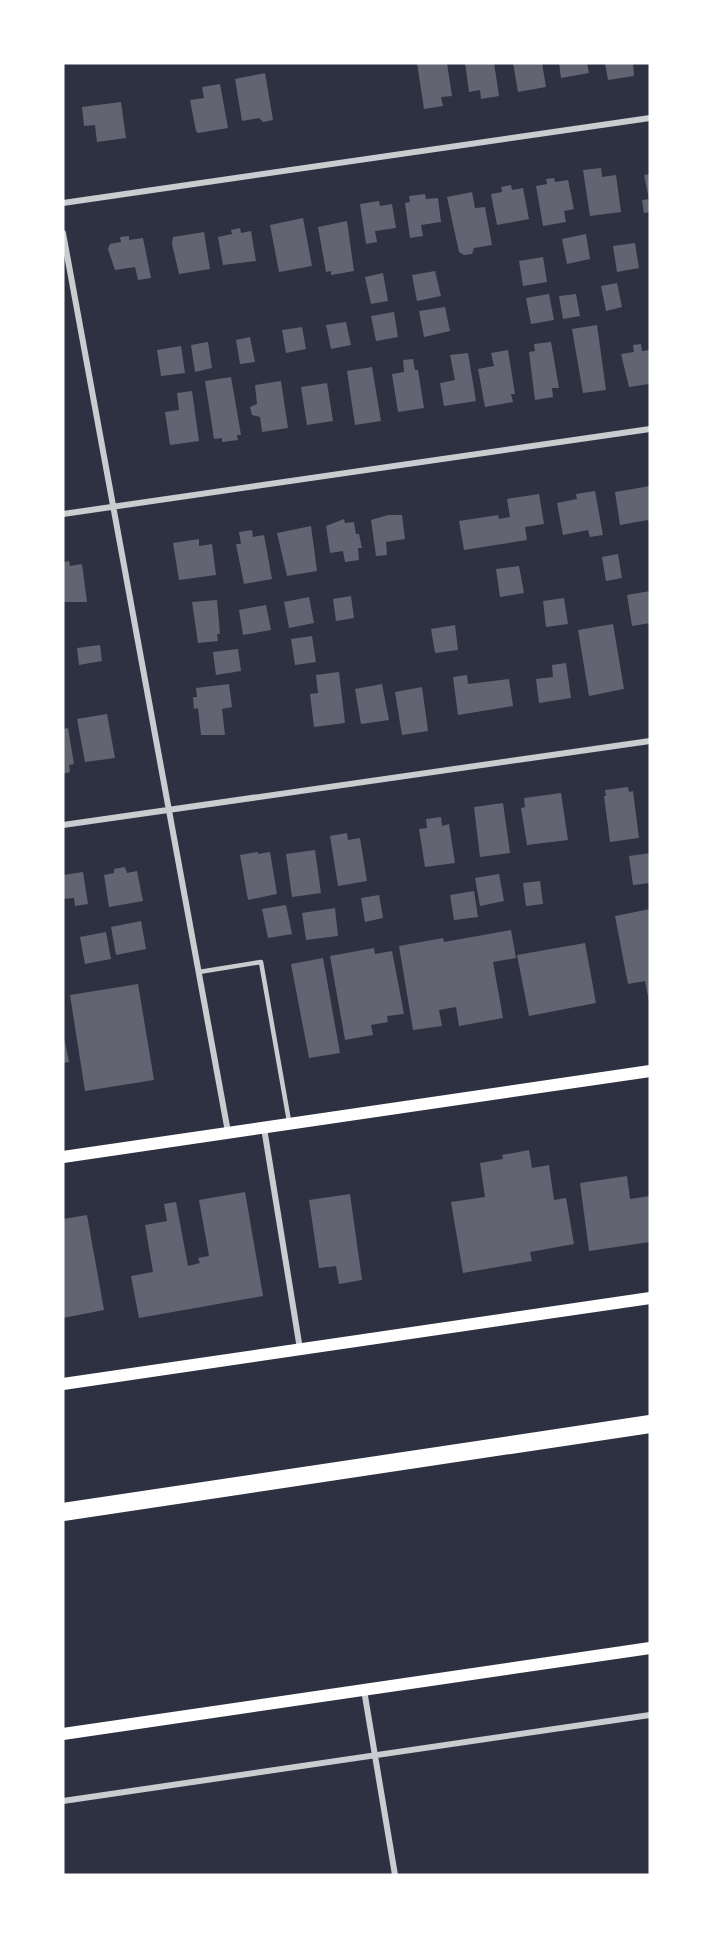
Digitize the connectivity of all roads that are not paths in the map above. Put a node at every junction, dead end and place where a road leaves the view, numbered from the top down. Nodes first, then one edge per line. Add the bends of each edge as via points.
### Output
1 (650, 118) edge
2 (63, 203) edge
3 (63, 233) edge
4 (650, 429) edge
5 (112, 507) junction
6 (63, 514) edge
7 (650, 741) edge
8 (170, 809) junction
9 (63, 825) edge
10 (199, 972) junction
11 (650, 1071) edge
12 (289, 1124) junction
13 (264, 1128) junction
14 (228, 1132) junction
15 (63, 1157) edge
16 (650, 1298) edge
17 (300, 1350) junction
18 (63, 1384) edge
19 (650, 1424) edge
20 (63, 1512) edge
21 (650, 1648) edge
22 (364, 1689) junction
23 (650, 1715) edge
24 (63, 1734) edge
25 (374, 1755) junction
26 (63, 1801) edge
27 (395, 1875) edge

1 - 2 street
3 - 5 street
4 - 5 street
5 - 6 street
5 - 8 street
7 - 8 street
8 - 9 street
8 - 10 street
10 - 12 lane via 261,962
10 - 14 street
11 - 12 main road
12 - 13 main road
13 - 14 main road
13 - 17 street
14 - 15 main road
16 - 17 main road
17 - 18 main road
19 - 20 highway
21 - 22 main road
22 - 24 main road
22 - 25 street
23 - 25 street
25 - 26 street
25 - 27 street

